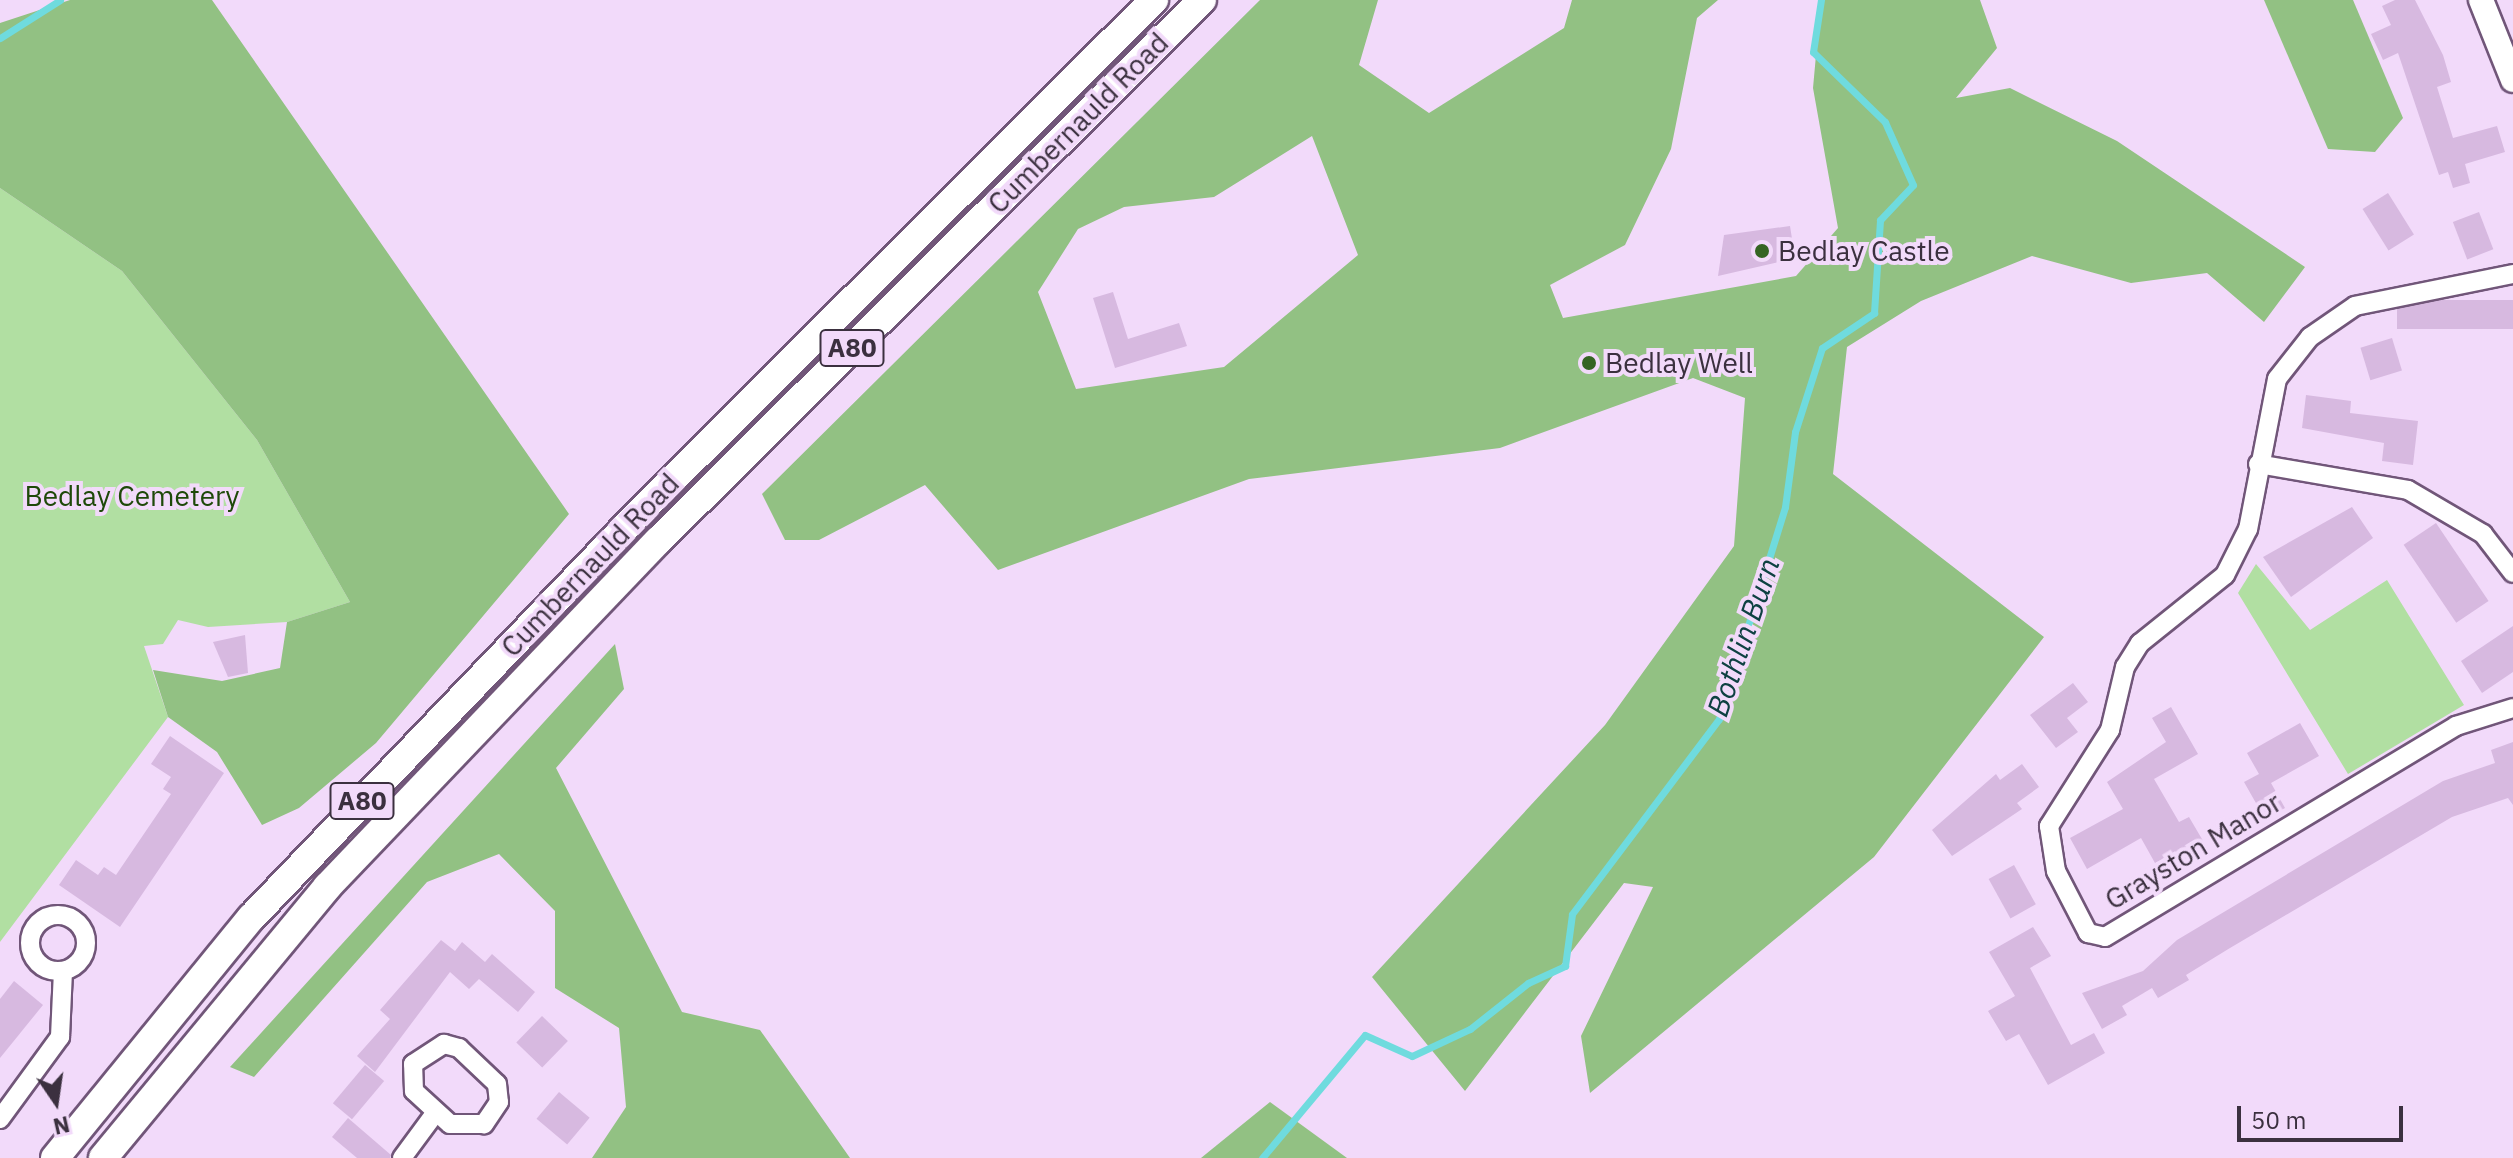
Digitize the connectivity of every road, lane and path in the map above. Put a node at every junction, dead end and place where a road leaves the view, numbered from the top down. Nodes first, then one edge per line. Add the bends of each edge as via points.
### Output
1 (1154, 0) edge
2 (1202, 0) edge
3 (2481, 0) edge
4 (2513, 80) edge
5 (2513, 274) edge
6 (2258, 464) junction
7 (2513, 573) edge
8 (2513, 708) edge
9 (63, 971) dead end
10 (436, 1112) junction
11 (0, 1119) edge
12 (55, 1158) edge
13 (103, 1158) edge
14 (402, 1158) edge

1 - 12 main road, Cumbernauld Road / A80 via 483,675 251,918
2 - 13 main road, Cumbernauld Road / A80 via 658,541 327,887
3 - 4 street
5 - 6 street, Grayston Manor via 2355,306 2310,337 2277,379
6 - 7 street via 2408,490 2483,534
6 - 8 street, Grayston Manor via 2248,529 2225,575 2140,643 2125,667 2110,730 2049,826 2056,871 2088,933 2105,937 2456,726
9 - 11 street via 60,1037
10 - 10 street via 414,1091 410,1075 418,1055 444,1044 491,1075 499,1102 475,1127 458,1127
10 - 14 street

